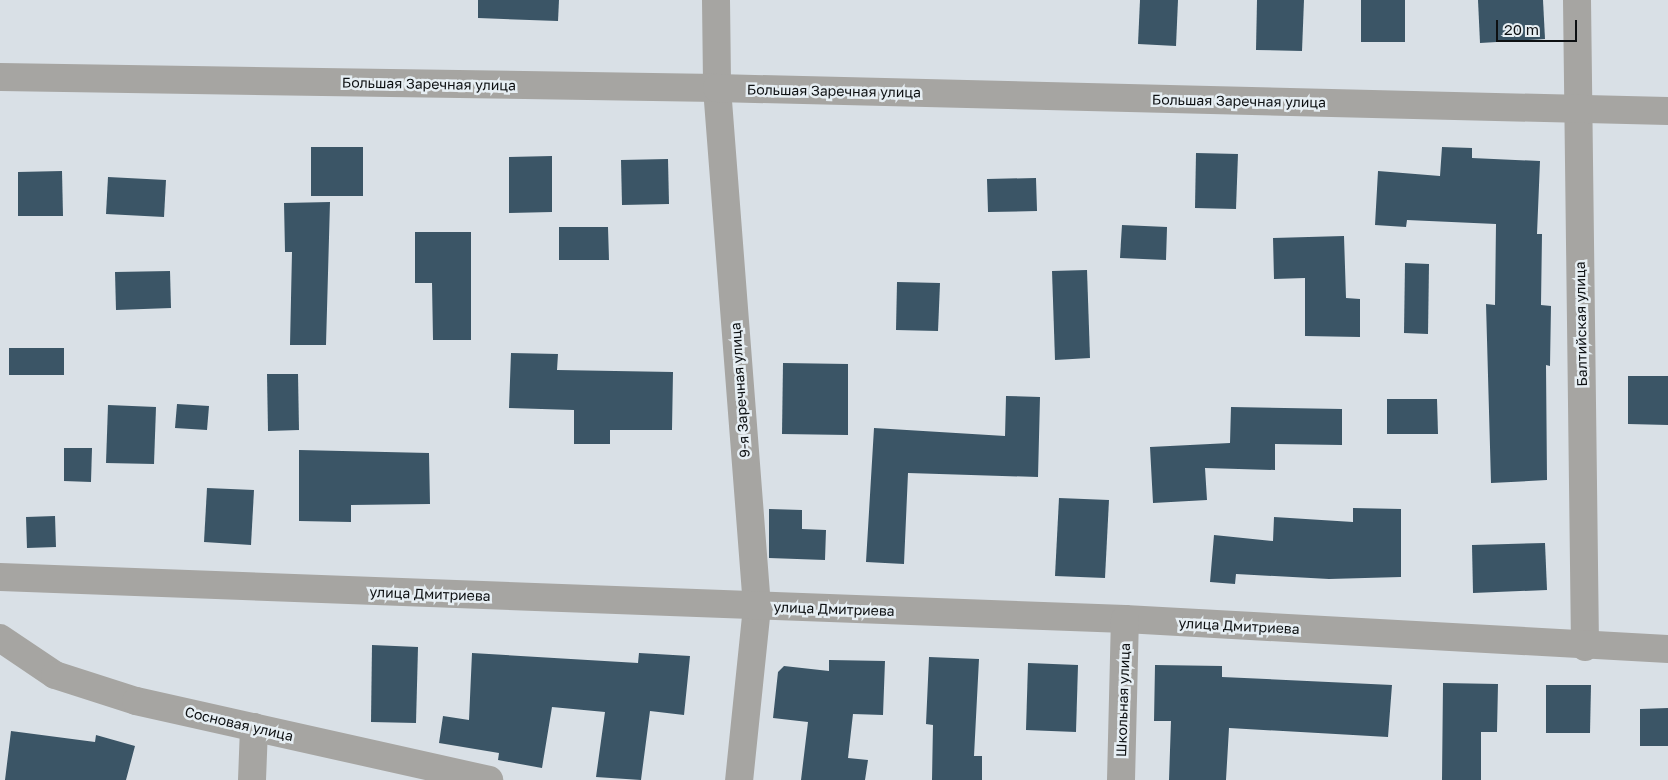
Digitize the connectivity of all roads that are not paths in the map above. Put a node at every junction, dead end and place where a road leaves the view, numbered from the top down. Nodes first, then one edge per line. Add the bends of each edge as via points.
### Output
1 (716, 0) edge
2 (1577, 0) edge
3 (0, 77) edge
4 (717, 88) junction
5 (1578, 109) junction
6 (1668, 111) edge
7 (0, 577) edge
8 (757, 606) junction
9 (1125, 619) junction
10 (0, 638) edge
11 (1585, 647) junction
12 (1668, 649) edge
13 (254, 728) junction
14 (252, 780) edge
15 (489, 780) edge
16 (739, 780) edge
17 (1121, 780) edge

1 - 4 street, 9-я Заречная улица
2 - 5 street, Балтийская улица
3 - 4 street, Большая Заречная улица
4 - 5 street, Большая Заречная улица
4 - 8 street, 9-я Заречная улица
5 - 6 street, Большая Заречная улица
5 - 11 street, Балтийская улица
7 - 8 street, улица Дмитриева
8 - 9 street, улица Дмитриева
8 - 16 street, 9-я Заречная улица
9 - 11 street, улица Дмитриева
9 - 17 street, Школьная улица
10 - 13 street, Сосновая улица via 55,675 136,701
11 - 12 street, улица Дмитриева
13 - 14 street
13 - 15 street, Сосновая улица

